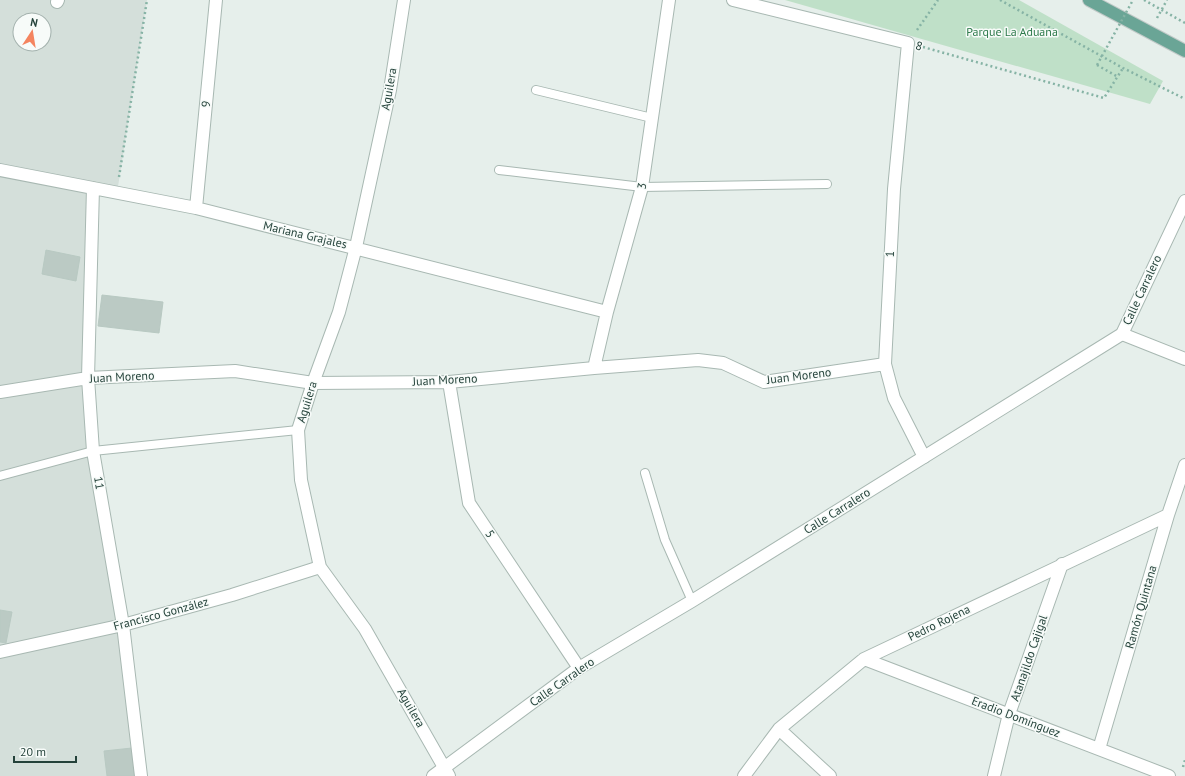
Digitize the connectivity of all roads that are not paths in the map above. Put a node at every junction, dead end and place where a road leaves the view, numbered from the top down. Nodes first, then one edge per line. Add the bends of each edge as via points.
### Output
1 (216, 0) edge
2 (404, 0) edge
3 (669, 0) edge
4 (732, 0) edge
5 (1089, 0) edge
6 (908, 43) joint
7 (1185, 51) edge
8 (536, 90) dead end
9 (652, 118) junction
10 (0, 170) edge
11 (499, 170) dead end
12 (827, 184) dead end
13 (642, 187) junction
14 (93, 188) junction
15 (1185, 200) edge
16 (196, 208) junction
17 (356, 247) junction
18 (607, 312) junction
19 (1122, 334) junction
20 (1185, 359) edge
21 (885, 364) junction
22 (594, 368) junction
23 (88, 378) junction
24 (449, 382) junction
25 (313, 383) junction
26 (0, 392) edge
27 (298, 430) junction
28 (93, 451) junction
29 (924, 456) junction
30 (1185, 465) edge
31 (646, 473) dead end
32 (0, 476) edge
33 (1168, 515) junction
34 (1062, 564) junction
35 (320, 567) junction
36 (692, 601) junction
37 (123, 625) junction
38 (0, 652) edge
39 (864, 659) junction
40 (579, 668) junction
41 (1009, 714) junction
42 (779, 729) junction
43 (1099, 749) junction
44 (447, 772) edge
45 (140, 776) edge
46 (433, 776) edge
47 (744, 776) edge
48 (830, 776) edge
49 (994, 776) edge
50 (1169, 776) edge

1 - 16 street, 9
2 - 17 street, Aguilera via 390,90
3 - 9 street, 3
4 - 6 street, 8
5 - 7 main road
6 - 21 street, 1 via 894,189
8 - 9 lane
9 - 13 street, 3
10 - 14 street, Mariana Grajales
11 - 13 lane
12 - 13 lane
13 - 18 street, 3
14 - 16 street, Mariana Grajales
14 - 23 street, 11
15 - 19 street, Calle Carralero
16 - 17 street, Mariana Grajales via 269,228
17 - 18 street, Mariana Grajales
17 - 25 street, Aguilera via 339,312
18 - 22 street, 3
19 - 20 street
19 - 29 street, Calle Carralero
21 - 22 street, Juan Moreno via 764,382 723,363 698,360
21 - 29 street, 1 via 894,398
22 - 24 street, Juan Moreno
23 - 25 street, Juan Moreno via 235,371
23 - 26 street, Juan Moreno
23 - 28 street, 11
24 - 25 street, Juan Moreno
24 - 40 street, 5 via 469,503
25 - 27 street, Aguilera
27 - 28 lane
27 - 35 street, Aguilera via 301,480
28 - 32 lane
28 - 37 street, 11
29 - 36 street, Calle Carralero
30 - 33 street, Ramón Quintana
31 - 36 lane via 665,540
33 - 34 street, Pedro Rojena
33 - 43 street, Ramón Quintana
34 - 39 street, Pedro Rojena
34 - 41 street, Atanajildo Cajigal
35 - 37 street, Francisco González via 232,596
35 - 44 street, Aguilera via 365,629
36 - 40 street, Calle Carralero
37 - 38 street, Francisco González
37 - 45 street, 11
39 - 41 street, Eradio Domínguez
39 - 42 street, Pedro Rojena
40 - 44 street, Calle Carralero
41 - 43 street, Eradio Domínguez
41 - 49 street, Atanajildo Cajigal
42 - 47 street, Pedro Rojena
42 - 48 street
43 - 50 street, Eradio Domínguez
44 - 46 street, Calle Carralero

